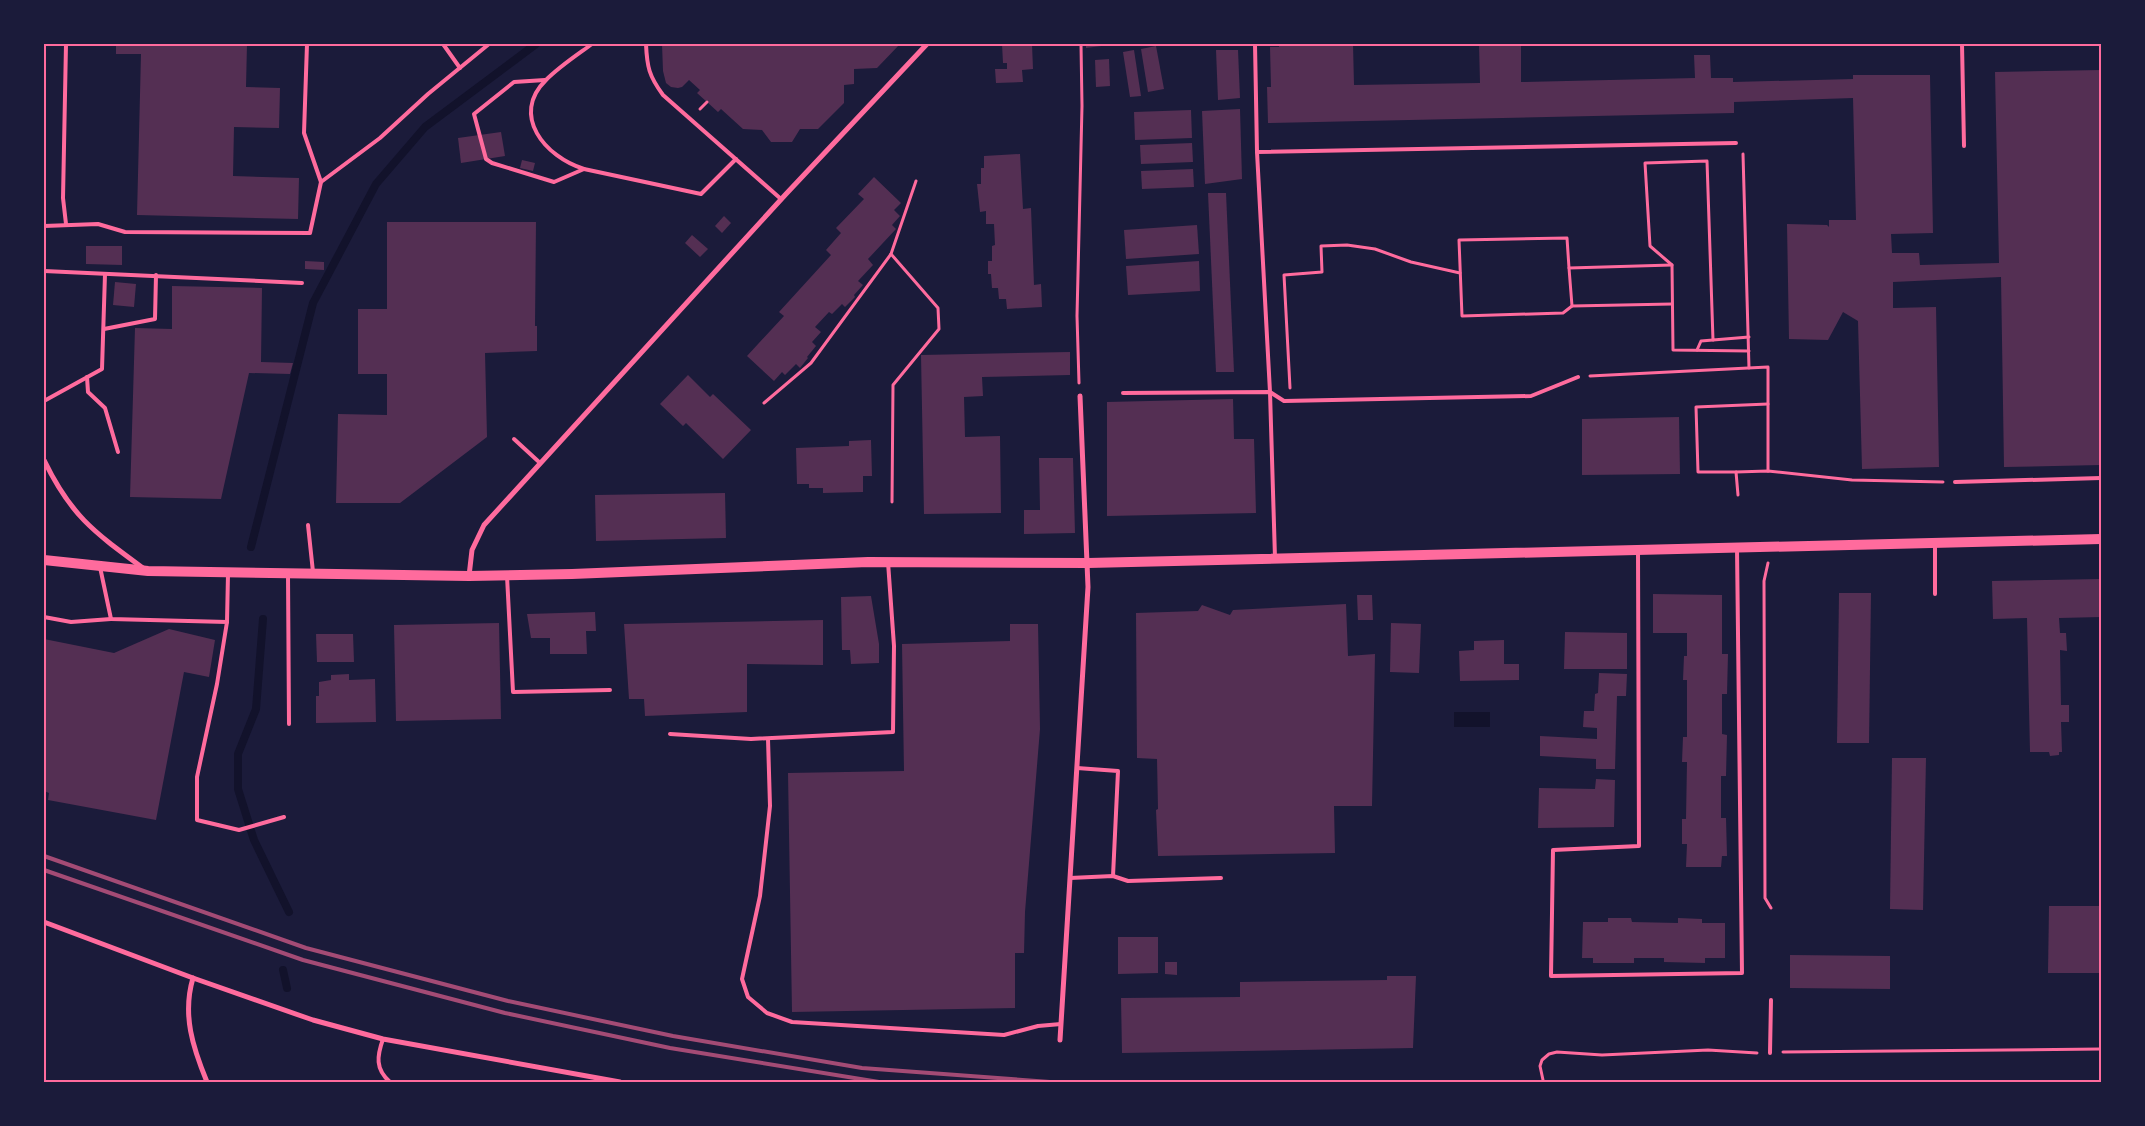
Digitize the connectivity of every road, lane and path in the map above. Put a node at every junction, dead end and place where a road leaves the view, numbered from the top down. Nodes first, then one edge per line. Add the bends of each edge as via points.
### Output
1 (66, 44) edge
2 (306, 44) edge
3 (444, 44) edge
4 (489, 44) edge
5 (592, 44) edge
6 (646, 44) edge
7 (927, 44) edge
8 (1081, 44) edge
9 (1255, 44) edge
10 (1962, 44) edge
11 (460, 68) junction
12 (545, 80) junction
13 (1736, 143) joint
14 (1964, 146) dead end
15 (1257, 152) junction
16 (736, 159) junction
17 (584, 169) junction
18 (916, 180) dead end
19 (321, 182) junction
20 (781, 199) junction
21 (66, 224) junction
22 (44, 226) edge
23 (891, 254) junction
24 (1672, 265) junction
25 (1569, 268) junction
26 (44, 271) edge
27 (1460, 273) junction
28 (105, 274) junction
29 (156, 276) junction
30 (302, 283) dead end
31 (1672, 304) junction
32 (1572, 306) junction
33 (104, 329) junction
34 (1749, 338) junction
35 (1713, 340) junction
36 (1697, 350) junction
37 (1749, 351) junction
38 (1749, 368) junction
39 (86, 377) junction
40 (1578, 377) joint
41 (1270, 392) junction
42 (1123, 393) dead end
43 (1080, 396) joint
44 (44, 401) edge
45 (1284, 401) junction
46 (764, 403) dead end
47 (1768, 404) junction
48 (514, 439) dead end
49 (118, 452) dead end
50 (44, 460) edge
51 (539, 462) junction
52 (1768, 471) junction
53 (1736, 472) junction
54 (2101, 478) edge
55 (1954, 482) joint
56 (1738, 495) dead end
57 (892, 502) dead end
58 (308, 525) dead end
59 (2101, 539) edge
60 (1935, 543) junction
61 (1737, 548) junction
62 (1638, 550) junction
63 (1769, 556) dead end
64 (1275, 558) junction
65 (44, 560) edge
66 (888, 561) junction
67 (1088, 563) junction
68 (100, 567) junction
69 (148, 571) junction
70 (228, 572) junction
71 (288, 573) junction
72 (313, 573) junction
73 (507, 575) junction
74 (469, 576) junction
75 (1935, 594) dead end
76 (44, 617) edge
77 (111, 619) junction
78 (227, 622) junction
79 (610, 690) dead end
80 (289, 724) dead end
81 (670, 734) dead end
82 (768, 739) junction
83 (1077, 768) junction
84 (284, 817) dead end
85 (1113, 876) junction
86 (1070, 878) junction
87 (1221, 878) dead end
88 (1771, 908) dead end
89 (44, 922) edge
90 (193, 978) junction
91 (1771, 1000) dead end
92 (1061, 1024) junction
93 (383, 1039) junction
94 (1060, 1040) dead end
95 (2101, 1049) edge
96 (1770, 1053) junction
97 (1543, 1080) dead end
98 (207, 1082) edge
99 (390, 1082) edge
100 (620, 1082) edge

1 - 21 lane via 63,198
2 - 19 lane via 304,133
3 - 11 lane
4 - 11 lane
5 - 12 lane
6 - 16 lane via 652,80 663,95
7 - 20 street
8 - 43 path via 1077,316
9 - 15 lane
10 - 14 lane
11 - 19 lane via 380,138
12 - 17 lane via 531,111 535,135 555,155
12 - 17 lane via 514,82 474,114 486,159 554,182
13 - 15 lane
13 - 34 path via 1743,154
15 - 41 lane
16 - 17 lane via 701,194
16 - 20 lane
18 - 23 path
19 - 21 lane via 310,233 125,232 98,224
20 - 51 street
21 - 22 lane
23 - 46 path via 811,364
23 - 57 path via 938,308 939,329 893,385
24 - 25 path
24 - 31 path
24 - 35 path via 1650,246 1645,163 1707,161
25 - 27 path via 1567,238 1459,240
25 - 32 path
26 - 28 lane
27 - 32 path via 1462,316 1563,313
27 - 45 path via 1411,262 1375,249 1321,246 1322,272 1284,275 1290,392
28 - 29 lane
28 - 33 lane
29 - 30 lane
29 - 33 lane via 155,318
31 - 32 path
31 - 36 path via 1673,350
33 - 39 lane via 102,369
34 - 35 path
34 - 37 path
35 - 36 path via 1701,341
36 - 37 path
37 - 38 path
38 - 40 path
38 - 47 path via 1768,367
39 - 44 lane
39 - 49 lane via 88,392 105,408
40 - 45 lane via 1531,396
41 - 42 lane
41 - 45 lane
41 - 64 lane
43 - 67 street
47 - 52 path
47 - 53 path via 1696,407 1698,472
48 - 51 lane
50 - 69 street via 78,516 94,532
51 - 74 street via 484,525 472,550
52 - 53 path
52 - 55 path via 1852,480
53 - 56 path
54 - 55 lane
58 - 72 lane
59 - 60 main road
60 - 61 main road
60 - 75 lane
61 - 62 main road
61 - 62 lane via 1742,973 1551,976 1553,850 1639,846
62 - 64 main road
63 - 88 path via 1764,581 1765,888
64 - 67 main road
65 - 68 main road
66 - 67 main road
66 - 73 main road
66 - 82 lane via 894,646 893,732
67 - 83 street
68 - 69 main road
68 - 77 lane
69 - 70 main road
70 - 71 main road
70 - 78 lane
71 - 72 main road
71 - 80 lane
72 - 74 main road
73 - 74 main road
73 - 79 lane via 513,692
76 - 77 lane via 71,622
77 - 78 lane
78 - 84 lane via 197,777 197,820 239,830
81 - 82 lane
82 - 92 lane via 770,806 760,896 742,979 748,997 767,1013 792,1022 1004,1035
83 - 85 lane via 1118,771
83 - 86 street
85 - 86 lane
85 - 87 lane via 1128,881
86 - 92 street
89 - 90 street
90 - 93 street via 313,1020
90 - 98 street via 188,1023 194,1051
91 - 96 lane
92 - 94 street
93 - 99 lane via 378,1052 378,1066
93 - 100 street
95 - 96 path
96 - 97 path via 1708,1050 1602,1055 1557,1052 1542,1060

